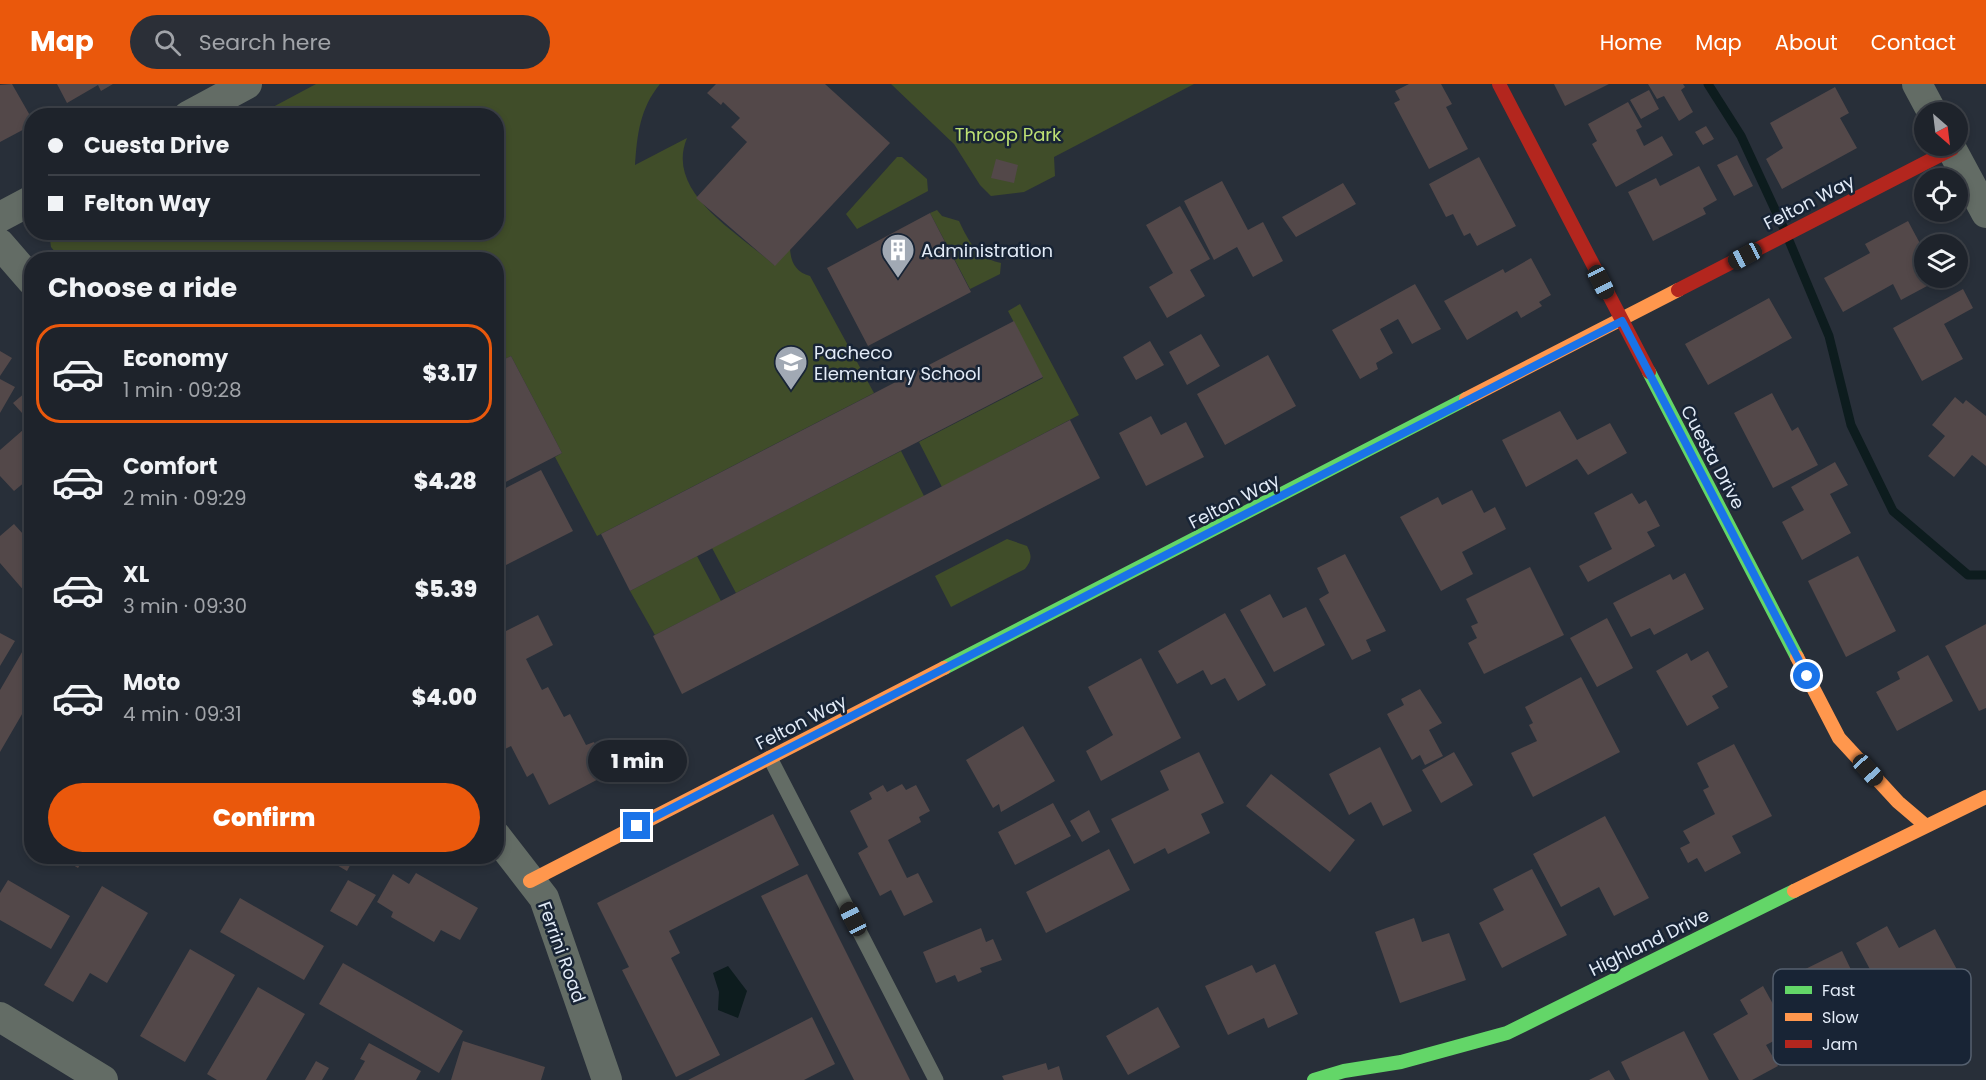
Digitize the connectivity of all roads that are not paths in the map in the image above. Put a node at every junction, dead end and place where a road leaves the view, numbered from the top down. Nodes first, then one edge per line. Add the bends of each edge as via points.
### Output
1 (247, 84) edge
2 (1499, 84) edge
3 (1917, 84) edge
4 (1927, 102) edge
5 (203, 108) edge
6 (1934, 156) edge
7 (1956, 156) edge
8 (24, 204) edge
9 (1986, 213) edge
10 (0, 217) edge
11 (0, 244) edge
12 (24, 272) edge
13 (1622, 321) junction
14 (770, 758) junction
15 (1986, 797) edge
16 (1925, 825) junction
17 (504, 846) edge
18 (531, 881) junction
19 (0, 1017) edge
20 (102, 1080) edge
21 (607, 1080) edge
22 (936, 1080) edge
23 (1314, 1080) edge

1 - 5 street
2 - 13 street, Cuesta Drive
3 - 4 street
6 - 13 street, Felton Way
7 - 9 street
8 - 10 street
11 - 12 street
13 - 14 street, Felton Way
13 - 16 street, Cuesta Drive via 1839,738 1898,802
14 - 18 street, Felton Way
14 - 22 lane
15 - 16 street, Highland Drive
16 - 23 street, Highland Drive via 1507,1033 1401,1062
17 - 18 street, Ferrini Road
18 - 21 street, Ferrini Road via 544,898
19 - 20 street

